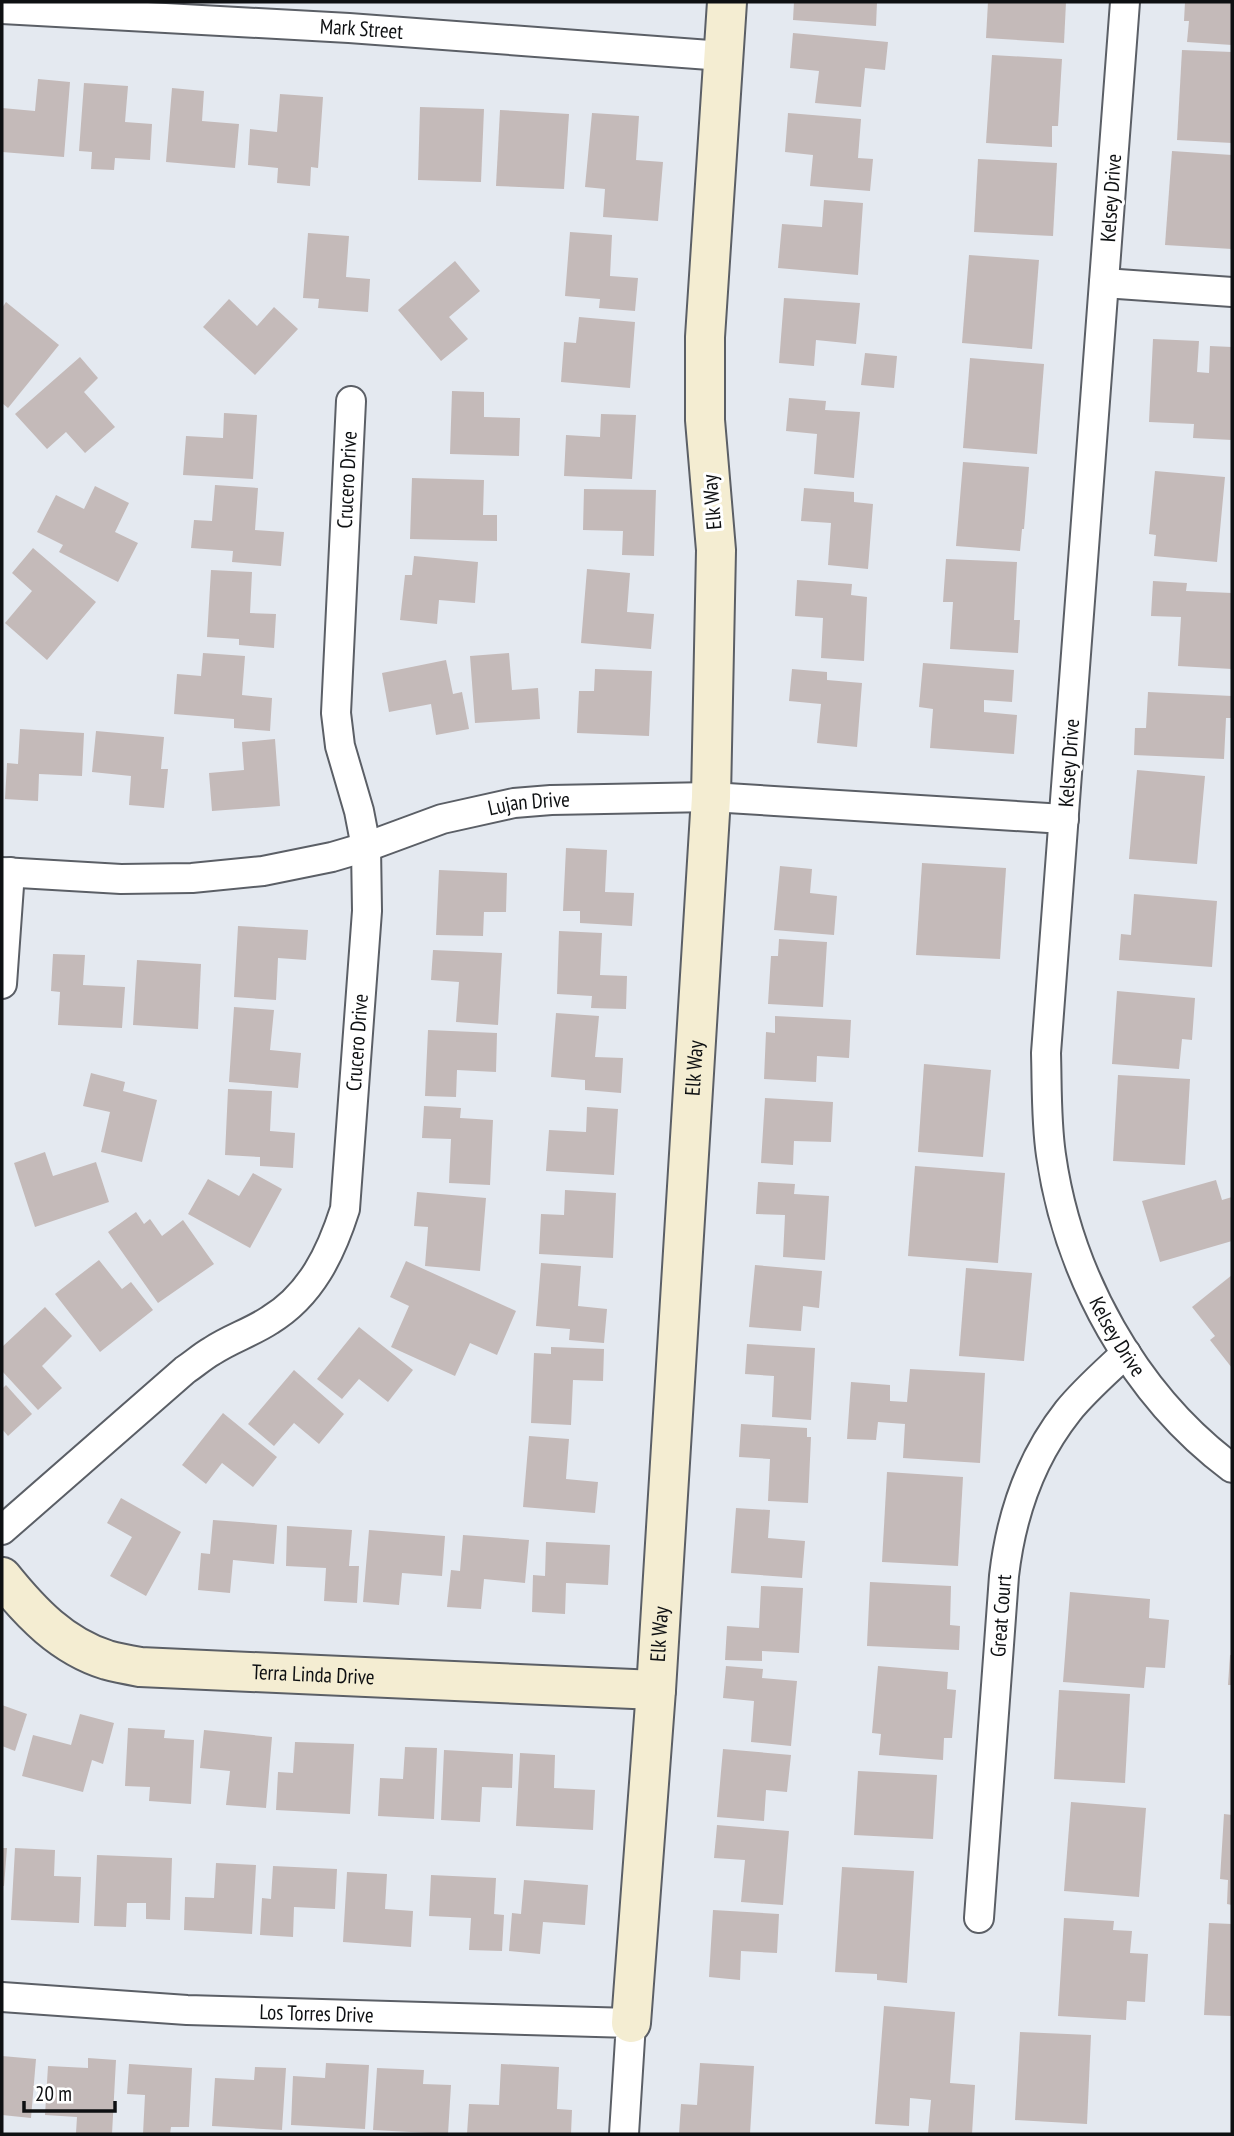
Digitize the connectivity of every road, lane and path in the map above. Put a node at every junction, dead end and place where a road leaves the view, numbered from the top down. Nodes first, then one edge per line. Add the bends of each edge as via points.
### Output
1 (727, 2) edge
2 (1125, 2) edge
3 (2, 9) edge
4 (723, 55) junction
5 (1104, 283) junction
6 (1232, 292) edge
7 (351, 401) dead end
8 (711, 797) junction
9 (1064, 819) junction
10 (366, 847) junction
11 (6, 872) edge
12 (2, 984) edge
13 (1126, 1353) junction
14 (1232, 1468) edge
15 (2, 1530) edge
16 (2, 1577) edge
17 (656, 1690) junction
18 (979, 1918) dead end
19 (2, 1997) edge
20 (631, 2023) junction
21 (624, 2134) edge

1 - 4 street, Elk Way
2 - 5 street, Kelsey Drive
3 - 4 street, Mark Street
4 - 8 street, Elk Way via 705,337 705,420 716,550
5 - 6 street
5 - 9 street, Kelsey Drive
7 - 10 street, Crucero Drive via 336,713
8 - 9 street, Lujan Drive
8 - 10 street, Lujan Drive via 514,803 442,819
8 - 17 street, Elk Way
9 - 13 street, Kelsey Drive via 1046,1053 1048,1135 1067,1226 1092,1292
10 - 11 street, Lujan Drive via 263,871 192,878
10 - 15 street, Crucero Drive via 367,911 345,1209 335,1241 297,1298 271,1320 185,1370
11 - 12 street
13 - 14 street, Kelsey Drive via 1168,1409
13 - 18 street, Great Court via 1068,1411 1047,1441 1017,1507 1004,1576
16 - 17 street, Terra Linda Drive via 26,1607 77,1647 140,1667
17 - 20 street, Elk Way
19 - 20 street, Los Torres Drive via 187,2010
20 - 21 street, Elk Way

